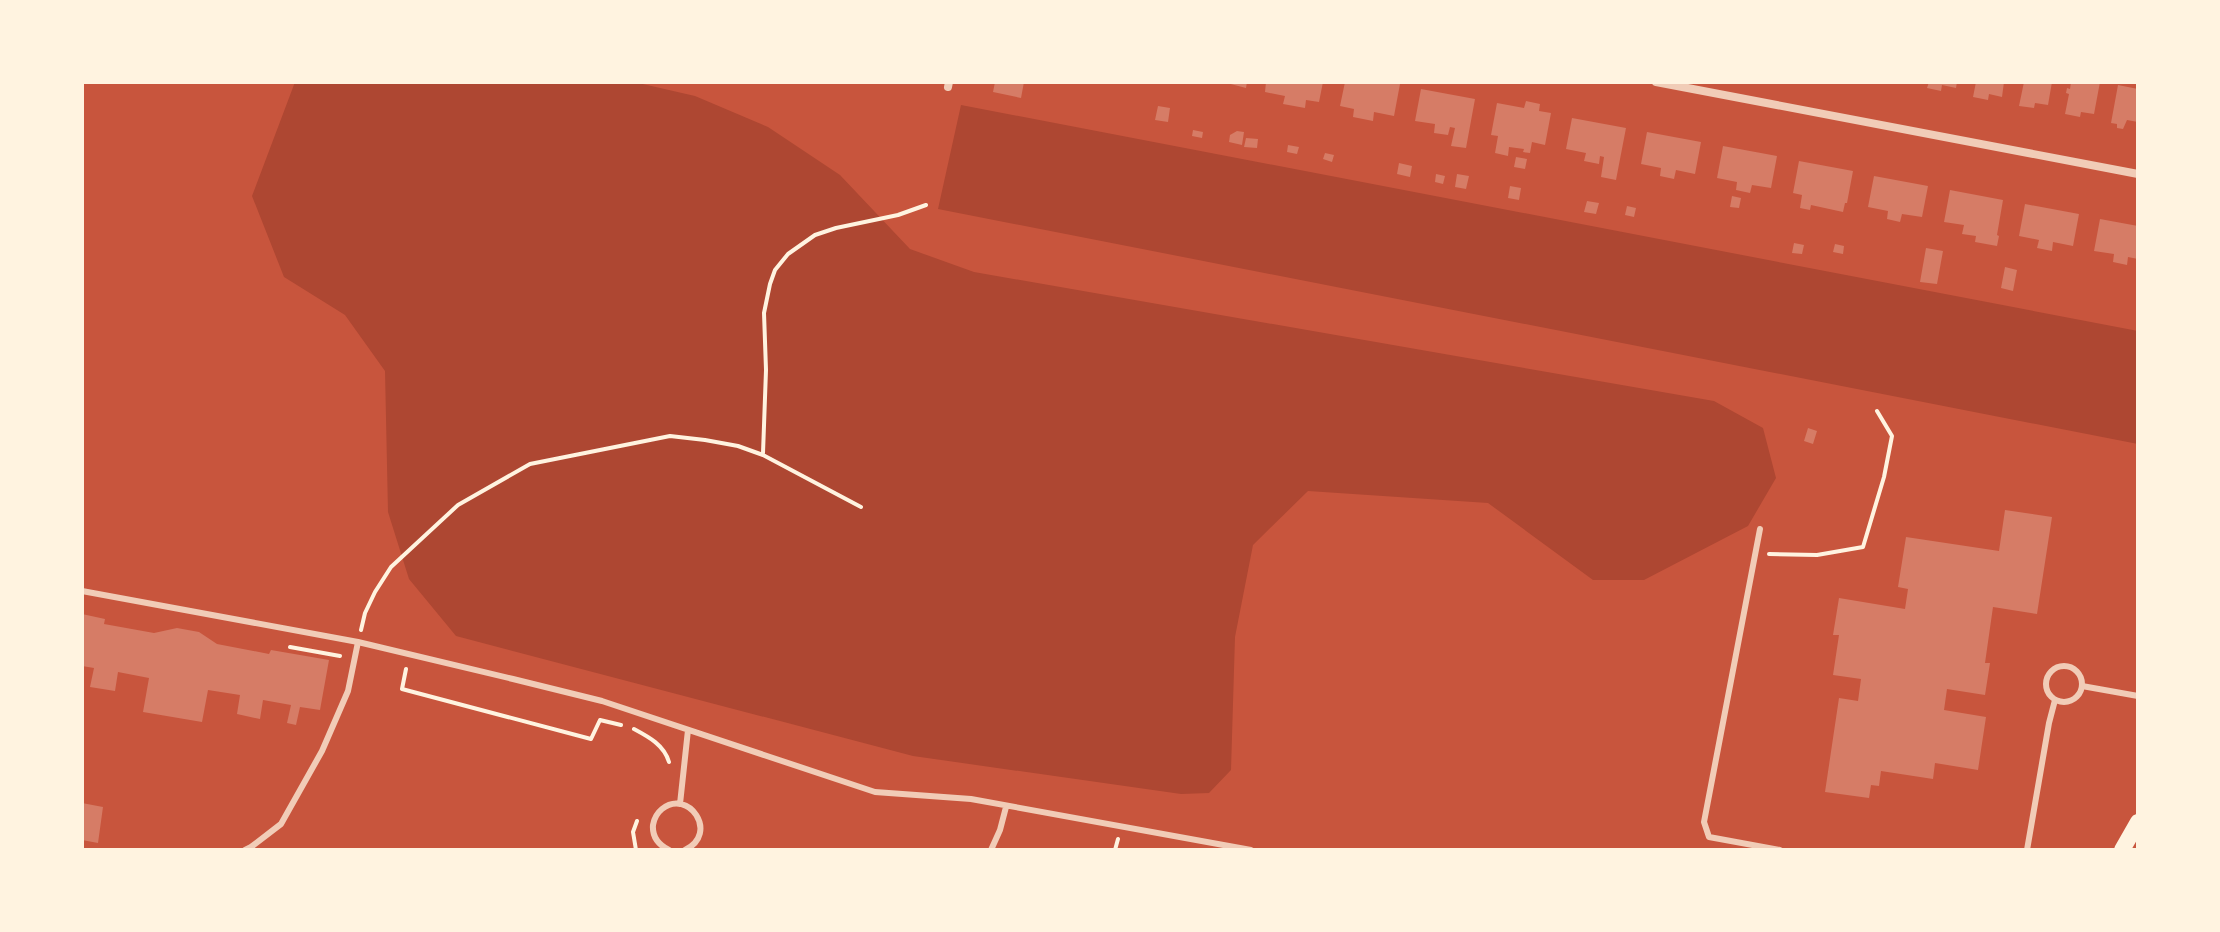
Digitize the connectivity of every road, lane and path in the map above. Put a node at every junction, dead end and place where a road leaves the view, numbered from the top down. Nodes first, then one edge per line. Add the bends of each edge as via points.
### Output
1 (1656, 82) edge
2 (2138, 174) edge
3 (926, 205) dead end
4 (1877, 411) dead end
5 (763, 455) junction
6 (861, 507) dead end
7 (1760, 529) dead end
8 (1755, 553) junction
9 (82, 591) edge
10 (358, 642) junction
11 (395, 666) dead end
12 (2082, 686) junction
13 (2138, 696) edge
14 (2055, 700) junction
15 (688, 730) junction
16 (671, 768) dead end
17 (680, 804) junction
18 (1006, 807) junction
19 (638, 819) dead end
20 (2138, 822) edge
21 (1118, 836) dead end
22 (245, 850) edge
23 (636, 850) edge
24 (669, 850) edge
25 (685, 850) edge
26 (991, 850) edge
27 (1115, 850) edge
28 (1251, 850) edge
29 (1780, 850) edge
30 (2027, 850) edge
31 (2122, 850) edge

1 - 2 street
3 - 5 path via 815,235 775,270 764,313
4 - 8 path via 1892,436 1863,547 1817,555
5 - 6 path
5 - 10 path via 670,436 530,464 458,505 391,567 365,613
7 - 8 lane
8 - 29 lane via 1704,822 1709,837
9 - 10 lane
10 - 15 lane via 602,701
10 - 22 lane via 348,691 322,751 281,824
11 - 16 path via 406,668 402,689 591,739 600,720 629,727 666,751
12 - 13 lane
12 - 14 lane via 2072,700
12 - 14 lane via 2074,670 2058,667 2046,686
14 - 30 lane
15 - 17 lane
15 - 18 lane via 875,792
17 - 24 lane via 666,807 653,824 655,838
17 - 25 lane via 695,812 701,827 696,843
18 - 26 lane
18 - 28 lane
19 - 23 path via 633,832
20 - 31 main road
21 - 27 path

